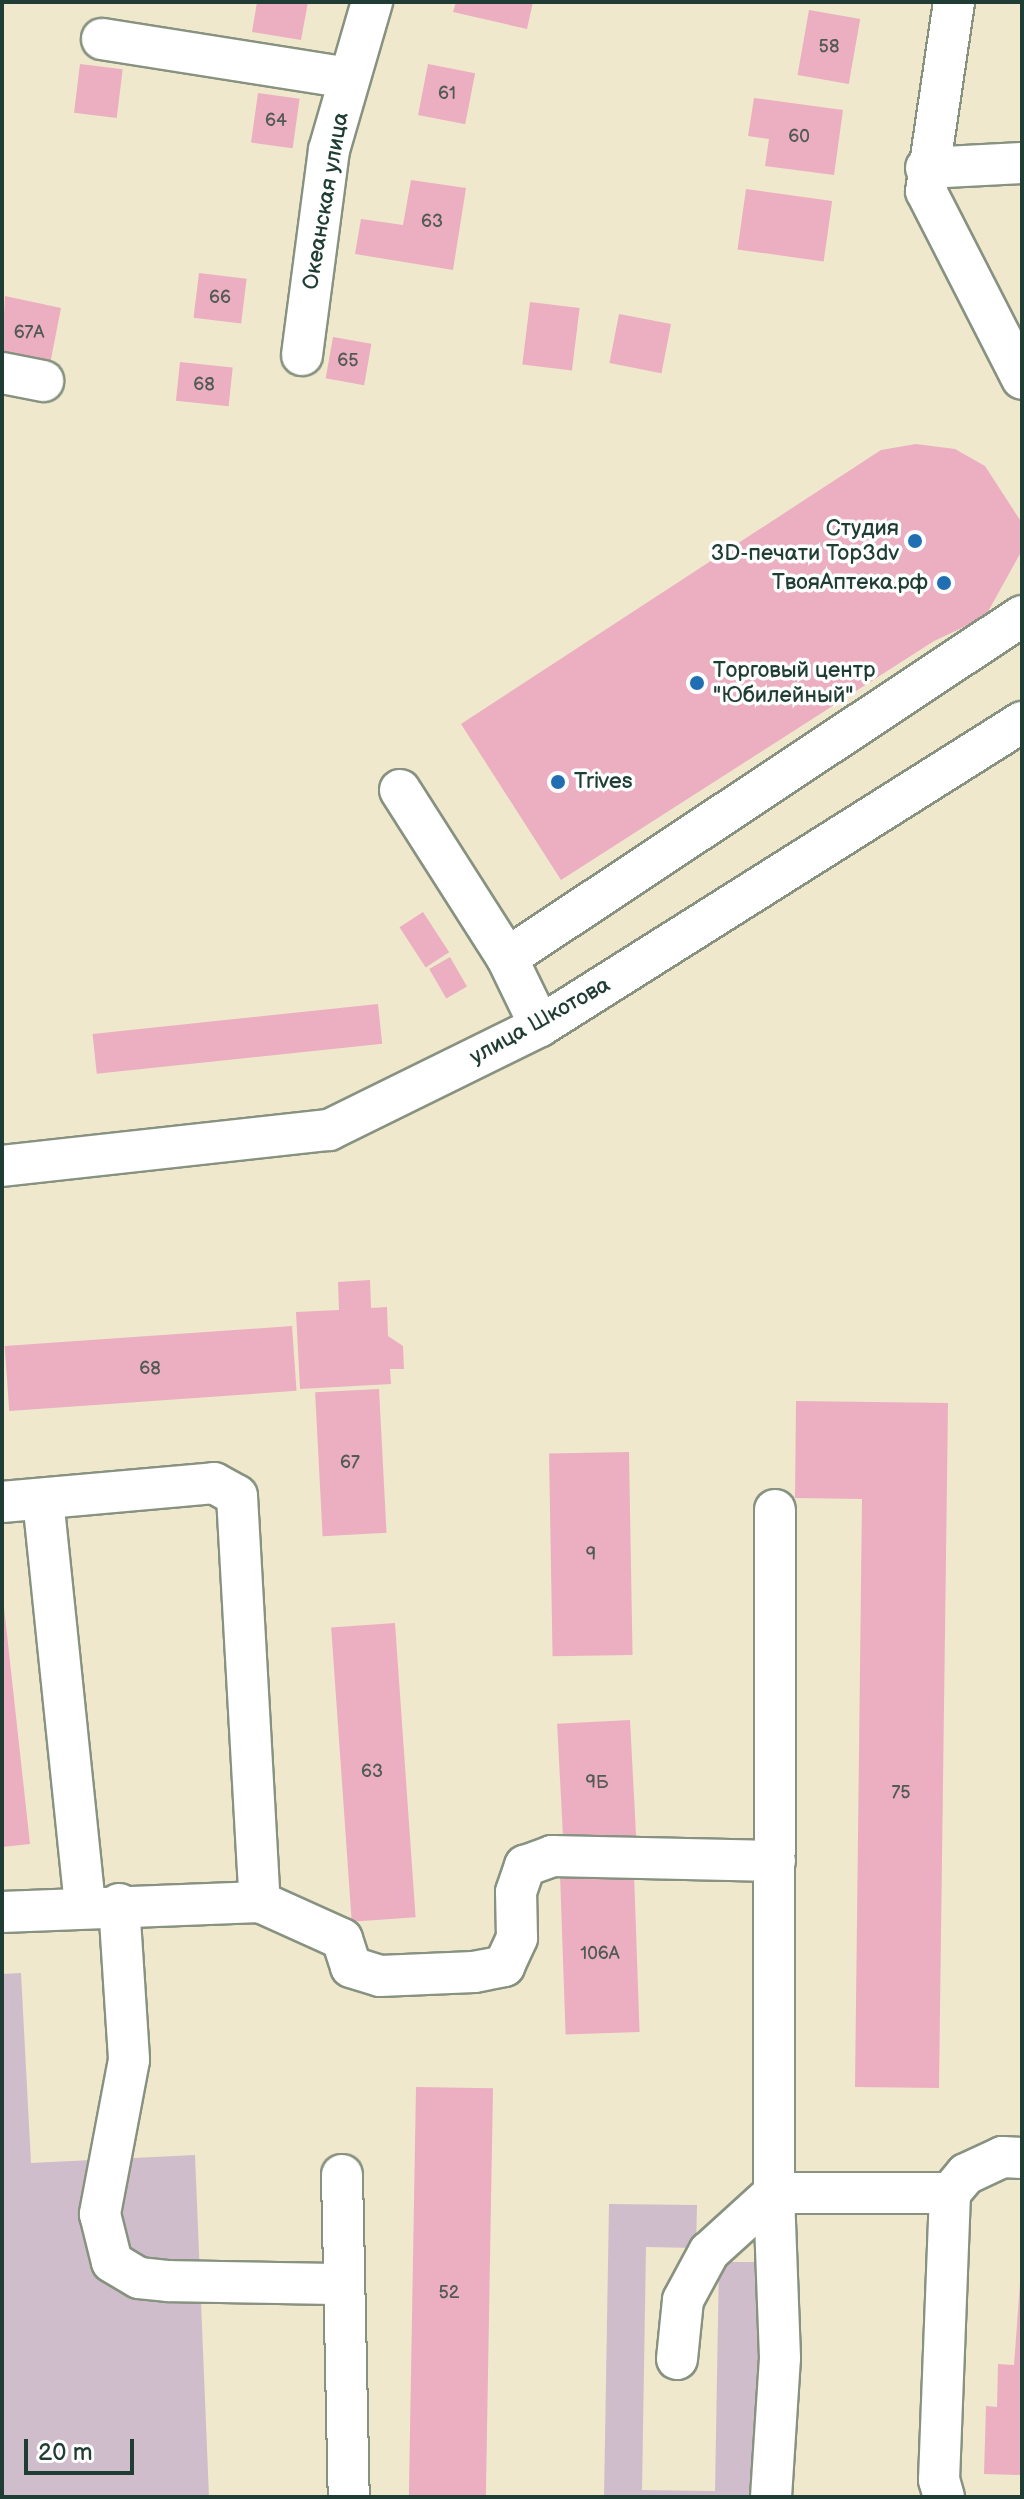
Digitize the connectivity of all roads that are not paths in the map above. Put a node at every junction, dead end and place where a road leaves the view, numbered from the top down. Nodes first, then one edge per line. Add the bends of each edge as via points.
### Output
1 (372, 2) edge
2 (954, 2) edge
3 (102, 39) dead end
4 (348, 78) junction
5 (1022, 163) edge
6 (926, 168) junction
7 (302, 355) dead end
8 (2, 373) edge
9 (1022, 379) edge
10 (43, 381) dead end
11 (1022, 616) edge
12 (1022, 722) edge
13 (400, 790) dead end
14 (507, 958) junction
15 (540, 1026) junction
16 (2, 1166) edge
17 (43, 1499) junction
18 (2, 1502) edge
19 (775, 1510) dead end
20 (775, 1861) junction
21 (260, 1902) junction
22 (102, 1904) junction
23 (2, 1912) edge
24 (1022, 2158) edge
25 (342, 2175) dead end
26 (774, 2193) junction
27 (950, 2193) junction
28 (344, 2284) junction
29 (677, 2359) dead end
30 (349, 2497) edge
31 (771, 2497) edge
32 (944, 2497) edge

1 - 4 street, Океанская улица
2 - 6 street
3 - 4 street
4 - 7 street, Океанская улица via 324,178
5 - 6 street
6 - 9 street via 939,226
8 - 10 street
11 - 14 street
12 - 15 street, улица Шкотова
13 - 14 street
14 - 15 street
15 - 16 street, улица Шкотова via 329,1130
17 - 18 street
17 - 21 street via 214,1483 237,1496
17 - 22 street
19 - 20 street
20 - 21 street via 538,1861 525,1866 516,1892 517,1938 504,1966 474,1972 380,1976 351,1967 342,1939
20 - 26 street
21 - 22 street
22 - 23 street
22 - 28 street via 129,2060 100,2214 112,2262 139,2278 169,2281
24 - 27 street via 1002,2157 966,2174
25 - 28 street
26 - 27 street
26 - 29 street via 709,2252 683,2300
26 - 31 street via 780,2358
27 - 32 street via 939,2480
28 - 30 street

